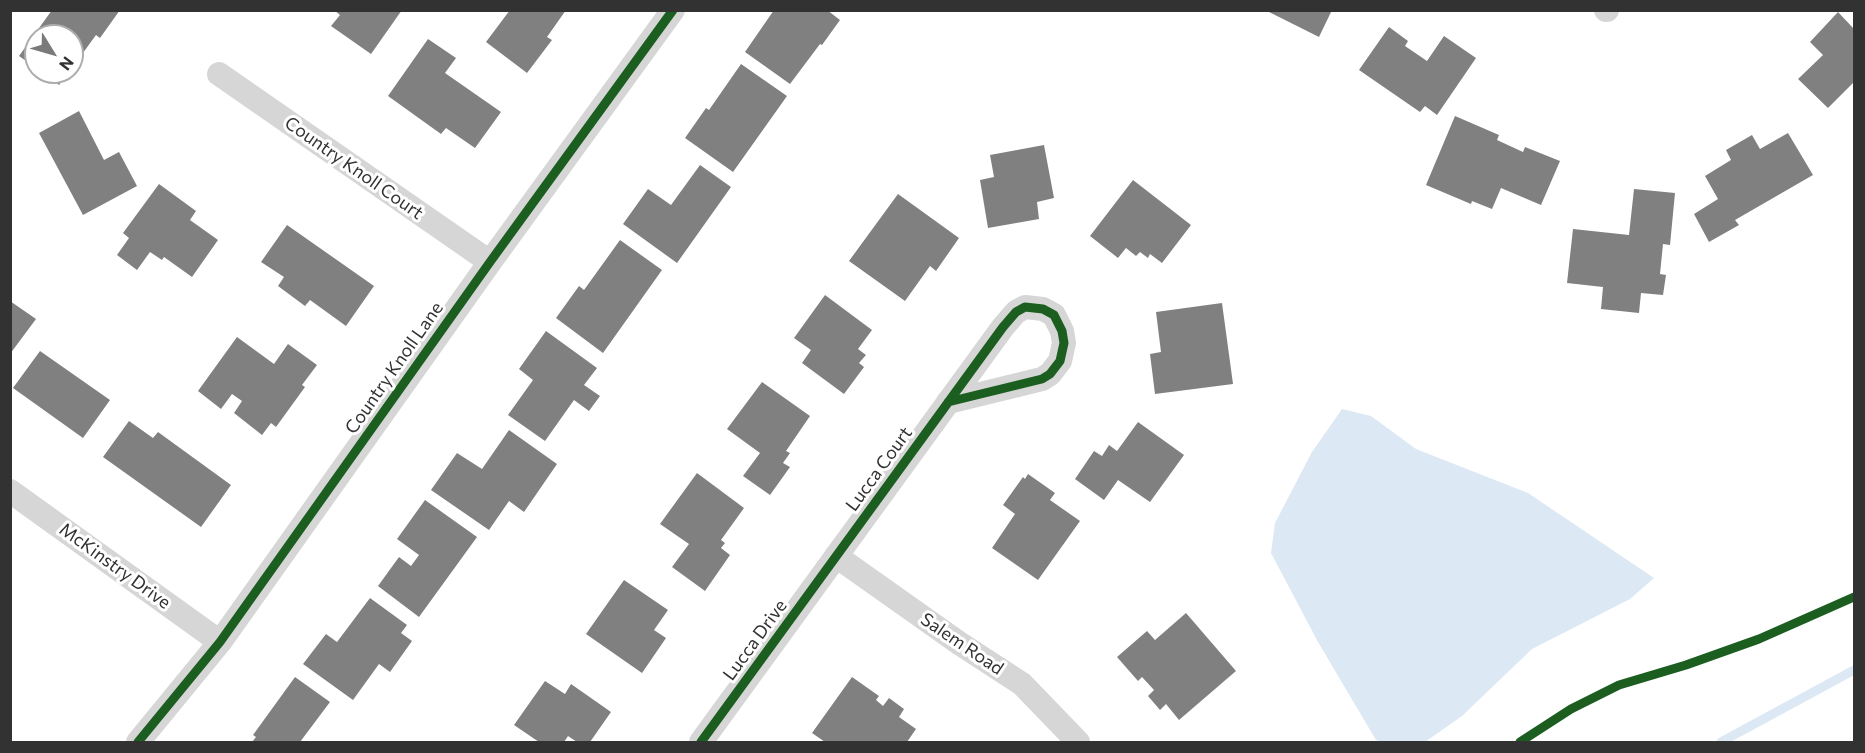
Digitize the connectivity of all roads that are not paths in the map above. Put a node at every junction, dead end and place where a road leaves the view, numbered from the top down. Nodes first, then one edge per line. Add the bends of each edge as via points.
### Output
1 (673, 10) edge
2 (219, 74) dead end
3 (490, 262) junction
4 (948, 402) junction
5 (10, 491) edge
6 (836, 556) junction
7 (220, 642) junction
8 (138, 742) edge
9 (700, 742) edge
10 (1078, 742) edge

1 - 3 street, Country Knoll Lane
2 - 3 street, Country Knoll Court
3 - 7 street, Country Knoll Lane
4 - 4 street, Lucca Court via 1050,374 1064,343 1054,315 1033,307 1016,312
4 - 6 street, Lucca Court
5 - 7 street, McKinstry Drive
6 - 9 street, Lucca Drive
6 - 10 street, Salem Road via 1022,684
7 - 8 street, Country Knoll Lane

